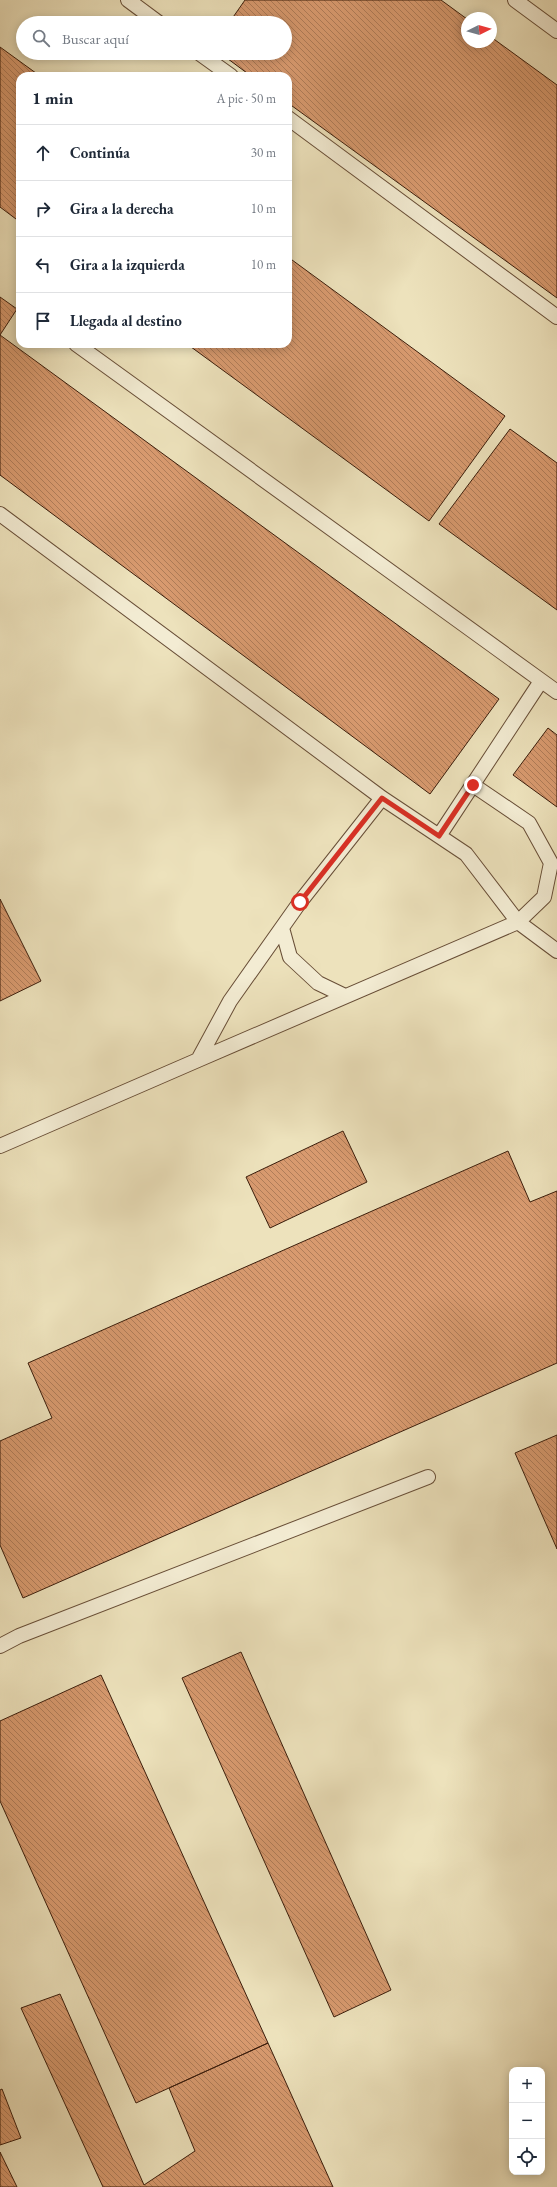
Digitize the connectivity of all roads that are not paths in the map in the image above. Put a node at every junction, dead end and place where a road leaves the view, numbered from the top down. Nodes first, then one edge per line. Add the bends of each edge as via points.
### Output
1 (128, 0) edge
2 (515, 0) edge
3 (150, 16) edge
4 (557, 31) edge
5 (209, 60) edge
6 (225, 72) edge
7 (292, 121) edge
8 (557, 317) edge
9 (82, 348) edge
10 (0, 514) edge
11 (541, 681) junction
12 (557, 692) edge
13 (473, 785) junction
14 (382, 798) junction
15 (439, 836) junction
16 (518, 922) junction
17 (282, 928) junction
18 (557, 951) edge
19 (345, 996) junction
20 (198, 1060) junction
21 (0, 1146) edge
22 (428, 1477) dead end
23 (0, 1646) edge

1 - 3 lane
2 - 4 lane
5 - 6 lane
7 - 8 lane
9 - 11 lane
10 - 14 lane
11 - 12 lane
11 - 13 lane
13 - 15 lane
13 - 16 lane via 529,823 551,863 544,897
14 - 15 lane
14 - 17 lane
15 - 16 lane via 466,854
16 - 18 lane
16 - 19 lane
17 - 19 lane via 290,957 318,983
17 - 20 lane via 230,1001
19 - 20 lane
20 - 21 lane
22 - 23 lane via 19,1636

